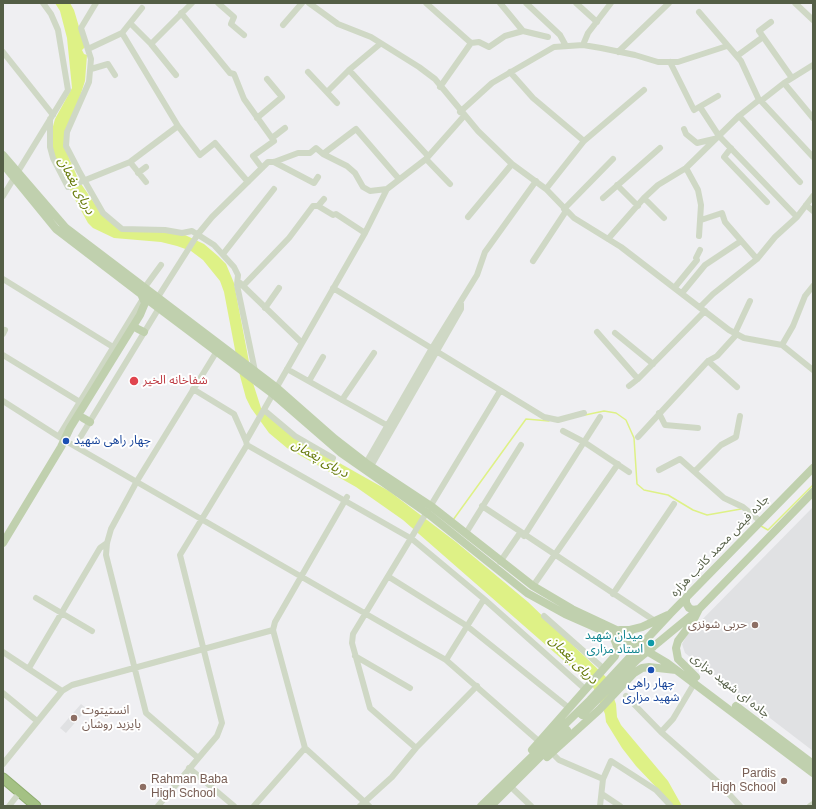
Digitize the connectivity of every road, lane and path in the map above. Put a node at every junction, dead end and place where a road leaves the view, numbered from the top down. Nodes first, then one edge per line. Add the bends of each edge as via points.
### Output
1 (43, 3) edge
2 (96, 3) edge
3 (192, 3) edge
4 (218, 3) edge
5 (302, 3) edge
6 (309, 3) edge
7 (426, 3) edge
8 (500, 3) edge
9 (526, 3) edge
10 (576, 3) edge
11 (603, 3) edge
12 (669, 3) edge
13 (795, 3) edge
14 (610, 6) edge
15 (142, 8) dead end
16 (699, 12) dead end
17 (181, 13) junction
18 (813, 20) edge
19 (597, 22) junction
20 (771, 22) dead end
21 (130, 23) junction
22 (283, 25) dead end
23 (523, 31) junction
24 (122, 33) junction
25 (244, 35) dead end
26 (548, 37) dead end
27 (763, 37) junction
28 (471, 42) junction
29 (151, 44) junction
30 (380, 44) junction
31 (583, 45) junction
32 (566, 46) junction
33 (727, 46) junction
34 (88, 48) junction
35 (3, 52) edge
36 (618, 52) junction
37 (737, 56) junction
38 (670, 62) junction
39 (813, 65) edge
40 (92, 69) junction
41 (349, 70) junction
42 (308, 72) dead end
43 (510, 72) junction
44 (115, 75) dead end
45 (176, 75) dead end
46 (792, 78) junction
47 (267, 79) dead end
48 (784, 83) junction
49 (440, 87) junction
50 (644, 90) dead end
51 (327, 92) junction
52 (718, 96) dead end
53 (760, 100) junction
54 (338, 103) dead end
55 (700, 107) junction
56 (462, 114) junction
57 (739, 116) junction
58 (52, 117) junction
59 (257, 118) junction
60 (813, 118) edge
61 (178, 126) junction
62 (285, 128) dead end
63 (684, 129) dead end
64 (717, 137) junction
65 (272, 138) junction
66 (584, 140) junction
67 (660, 148) dead end
68 (731, 148) junction
69 (323, 154) junction
70 (3, 155) edge
71 (813, 157) edge
72 (427, 158) junction
73 (613, 159) dead end
74 (130, 162) junction
75 (274, 162) junction
76 (3, 164) edge
77 (512, 164) junction
78 (146, 167) dead end
79 (262, 168) junction
80 (686, 168) junction
81 (138, 173) junction
82 (16, 175) junction
83 (318, 177) dead end
84 (399, 179) junction
85 (536, 181) junction
86 (82, 182) junction
87 (146, 182) dead end
88 (248, 182) junction
89 (800, 182) dead end
90 (450, 184) dead end
91 (617, 185) junction
92 (274, 189) dead end
93 (387, 189) junction
94 (546, 189) junction
95 (3, 196) edge
96 (813, 196) edge
97 (603, 198) dead end
98 (644, 198) junction
99 (324, 199) dead end
100 (767, 202) dead end
101 (806, 205) junction
102 (318, 206) junction
103 (638, 206) junction
104 (565, 210) junction
105 (813, 211) edge
106 (468, 217) dead end
107 (797, 217) junction
108 (664, 218) dead end
109 (701, 220) junction
110 (365, 233) junction
111 (197, 236) junction
112 (699, 236) dead end
113 (608, 238) junction
114 (741, 241) junction
115 (700, 250) dead end
116 (223, 254) junction
117 (757, 259) junction
118 (534, 261) dead end
119 (161, 265) dead end
120 (3, 279) edge
121 (238, 280) junction
122 (243, 286) junction
123 (813, 286) edge
124 (145, 287) junction
125 (675, 287) junction
126 (280, 288) dead end
127 (333, 288) junction
128 (682, 293) junction
129 (144, 297) junction
130 (750, 301) dead end
131 (157, 303) junction
132 (265, 308) junction
133 (703, 309) junction
134 (136, 316) junction
135 (597, 332) dead end
136 (615, 332) dead end
137 (736, 333) junction
138 (302, 344) junction
139 (782, 345) junction
140 (113, 347) junction
141 (434, 349) junction
142 (217, 351) junction
143 (374, 353) dead end
144 (3, 354) edge
145 (323, 357) dead end
146 (233, 359) junction
147 (708, 361) junction
148 (653, 364) junction
149 (287, 369) junction
150 (813, 370) edge
151 (254, 375) junction
152 (638, 379) junction
153 (309, 381) junction
154 (629, 386) dead end
155 (737, 387) dead end
156 (193, 389) junction
157 (275, 391) junction
158 (500, 391) junction
159 (342, 400) junction
160 (3, 401) edge
161 (80, 402) junction
162 (264, 410) junction
163 (584, 413) dead end
164 (659, 413) junction
165 (740, 416) dead end
166 (600, 418) dead end
167 (86, 420) junction
168 (70, 421) junction
169 (390, 427) junction
170 (698, 428) dead end
171 (563, 431) dead end
172 (638, 437) dead end
173 (62, 441) junction
174 (584, 442) junction
175 (246, 443) junction
176 (521, 445) dead end
177 (75, 446) junction
178 (333, 458) dead end
179 (369, 464) junction
180 (618, 464) junction
181 (813, 468) edge
182 (659, 470) dead end
183 (695, 471) junction
184 (629, 472) dead end
185 (137, 481) junction
186 (813, 492) edge
187 (346, 500) junction
188 (674, 504) dead end
189 (482, 506) junction
190 (429, 509) junction
191 (203, 519) junction
192 (760, 522) junction
193 (466, 533) junction
194 (522, 534) junction
195 (4, 538) edge
196 (412, 539) junction
197 (107, 543) junction
198 (554, 555) junction
199 (500, 562) junction
200 (301, 576) junction
201 (388, 576) junction
202 (533, 586) junction
203 (612, 594) junction
204 (36, 598) dead end
205 (686, 598) junction
206 (484, 599) junction
207 (699, 609) junction
208 (61, 613) junction
209 (365, 614) junction
210 (670, 614) junction
211 (544, 616) dead end
212 (655, 621) junction
213 (467, 626) junction
214 (273, 630) junction
215 (92, 631) dead end
216 (615, 632) junction
217 (642, 645) junction
218 (650, 649) junction
219 (203, 650) junction
220 (3, 652) edge
221 (633, 655) junction
222 (355, 656) junction
223 (614, 656) junction
224 (446, 660) junction
225 (29, 668) junction
226 (133, 668) junction
227 (603, 670) junction
228 (680, 671) junction
229 (695, 682) junction
230 (615, 683) junction
231 (477, 686) junction
232 (587, 687) junction
233 (410, 688) dead end
234 (62, 691) junction
235 (3, 693) edge
236 (626, 696) dead end
237 (569, 708) junction
238 (37, 721) junction
239 (661, 732) junction
240 (545, 747) junction
241 (305, 748) junction
242 (416, 748) junction
243 (197, 758) junction
244 (3, 764) edge
245 (813, 764) edge
246 (189, 768) junction
247 (813, 773) edge
248 (3, 778) edge
249 (603, 779) junction
250 (511, 787) junction
251 (20, 792) junction
252 (602, 794) junction
253 (813, 804) edge
254 (364, 805) edge
255 (670, 805) edge
256 (9, 806) edge
257 (36, 806) edge
258 (158, 806) edge
259 (234, 806) edge
260 (254, 806) edge
261 (481, 806) edge
262 (491, 806) edge
263 (531, 806) edge
264 (600, 806) edge
265 (620, 806) edge
266 (740, 806) edge
267 (810, 806) edge

1 - 58 street via 58,30 68,90
2 - 34 street via 81,28
3 - 17 street
4 - 25 street via 234,17 231,24
5 - 22 street
6 - 30 street via 338,24 371,37
7 - 28 street
8 - 23 street
9 - 32 street via 560,35
10 - 19 street
11 - 14 street
12 - 36 street
13 - 18 street
14 - 19 street
15 - 21 street
16 - 33 street
17 - 29 street
17 - 59 street via 230,73 234,74 241,95
19 - 31 street
20 - 27 street via 759,29
21 - 24 street
21 - 29 street
23 - 26 street
23 - 28 street via 505,36 489,46
24 - 34 street
24 - 61 street
27 - 37 street
27 - 46 street
28 - 49 street
29 - 45 street
30 - 41 street
30 - 49 street via 419,67 435,79
31 - 32 street
31 - 36 street
32 - 43 street via 554,47
33 - 37 street
33 - 38 street via 678,62
34 - 40 street
35 - 58 street
36 - 38 street via 658,62
37 - 53 street
38 - 55 street via 694,110
39 - 46 street
40 - 44 street via 108,64
40 - 86 street via 90,82 67,132 66,146
41 - 51 street
41 - 72 street
42 - 51 street
43 - 56 street via 492,83
43 - 66 street via 533,98
46 - 48 street
47 - 59 street via 282,97
48 - 53 street
48 - 60 street
49 - 56 street
50 - 66 street
51 - 54 street
52 - 55 street
53 - 57 street
53 - 71 street
55 - 64 street
56 - 72 street
56 - 77 street
57 - 64 street
57 - 89 street
58 - 82 street
58 - 86 street via 50,147 53,158 68,187
59 - 65 street
61 - 74 street
61 - 88 street via 200,156 215,143
62 - 65 street
63 - 64 street via 697,143
64 - 68 street
64 - 80 street
65 - 79 street via 273,142 253,156
66 - 94 street
67 - 91 street
68 - 100 street via 724,157
68 - 107 street
69 - 75 street via 316,148
69 - 84 street via 356,129
69 - 93 street via 347,166 363,187 370,191
70 - 82 main road
72 - 84 street
72 - 90 street
73 - 104 street
74 - 81 street
74 - 86 street
75 - 79 street via 268,162
75 - 83 street via 314,182
76 - 82 main road
77 - 85 street
77 - 106 street
78 - 81 street
79 - 88 street
80 - 98 street
80 - 109 street via 698,190
81 - 87 street
82 - 95 street
82 - 124 main road via 66,228
82 - 129 main road via 56,229
84 - 93 street
85 - 94 street
85 - 141 street via 485,252 477,275
86 - 111 street via 104,212 122,229 182,233 192,231
88 - 111 street via 212,217
91 - 97 street
91 - 103 street
92 - 116 street
93 - 110 street
94 - 104 street
96 - 101 street
98 - 103 street
98 - 108 street
99 - 102 street
101 - 105 street
101 - 107 street
102 - 110 street via 336,214
102 - 122 street via 313,206 289,238
103 - 113 street
104 - 113 street
104 - 118 street
107 - 117 street via 775,237
109 - 112 street
109 - 114 street via 722,213 725,222
110 - 127 street
111 - 116 street via 214,245
111 - 131 street
113 - 125 street
114 - 117 street
114 - 128 street via 705,265
115 - 125 street via 697,260
116 - 121 street via 234,267
117 - 133 street via 713,294
119 - 124 street
120 - 140 street
121 - 122 street
121 - 151 street
122 - 132 street
123 - 139 street via 805,296
124 - 131 main road
125 - 128 street
126 - 132 street
127 - 138 street
127 - 141 street
128 - 133 street
129 - 131 main road
129 - 134 main road via 145,306
130 - 137 street
131 - 142 main road
131 - 146 main road
131 - 167 main road
132 - 138 street
133 - 137 street
133 - 148 street
134 - 140 street
134 - 168 main road
135 - 152 street
136 - 148 street
137 - 139 street via 744,338
137 - 147 street via 717,356
138 - 149 street
139 - 150 street
140 - 161 street
141 - 158 street
141 - 169 street
142 - 146 main road
142 - 156 street
143 - 159 street
144 - 161 street
145 - 153 street
146 - 151 main road
147 - 155 street
147 - 164 street
148 - 152 street
149 - 153 street
149 - 157 street
151 - 157 main road
152 - 154 street
153 - 159 street
156 - 175 street via 234,414
156 - 185 street
157 - 162 street
157 - 179 main road
157 - 190 main road via 341,453
158 - 163 street via 550,419 566,419
158 - 190 street
159 - 169 street
160 - 173 street
161 - 168 street
162 - 175 street
162 - 178 street via 295,436
164 - 170 street via 665,425
164 - 172 street
165 - 183 street via 736,437 721,445
166 - 174 street
167 - 173 main road
167 - 177 street
168 - 173 main road
169 - 179 street
171 - 174 street
173 - 177 street
173 - 195 main road
174 - 180 street
174 - 194 street
175 - 187 street
175 - 191 street
176 - 189 street
177 - 185 street
179 - 190 main road
180 - 184 street
180 - 198 street
181 - 192 main road, جاده فیض محمد کاتب هزاره
182 - 183 street via 680,459
183 - 192 street via 724,498 744,507
185 - 191 street
185 - 197 street via 111,529
186 - 207 main road
187 - 196 street
187 - 200 street
188 - 203 street
189 - 193 street
189 - 194 street
190 - 193 main road
190 - 196 street
190 - 216 main road via 527,592 565,614
191 - 200 street
191 - 219 street via 180,555
192 - 205 main road, جاده فیض محمد کاتب هزاره
193 - 199 main road
194 - 198 street
194 - 199 street
196 - 201 street
196 - 206 street
197 - 208 street via 100,548
197 - 226 street via 106,555
198 - 202 street
198 - 203 street
199 - 202 main road
200 - 209 street
200 - 214 street via 274,622
201 - 209 street
201 - 213 street
202 - 216 main road
203 - 212 street
204 - 208 street
205 - 207 main road via 689,608
205 - 210 main road, جاده فیض محمد کاتب هزاره
206 - 213 street
206 - 232 street
207 - 218 main road
207 - 245 main road, جاده ای شهید مزاری via 678,641 678,659 695,676
208 - 215 street
208 - 225 street
209 - 222 street via 353,634
209 - 224 street
210 - 212 main road
210 - 217 main road, جاده فیض محمد کاتب هزاره
211 - 227 street
212 - 216 main road via 630,630
213 - 224 street
213 - 237 street
214 - 219 street
214 - 241 street
216 - 217 main road, جاده ای شهید مزاری
216 - 223 main road via 617,646
217 - 218 main road, جاده ای شهید مزاری
217 - 221 main road, جاده فیض محمد کاتب هزاره
218 - 228 main road, جاده ای شهید مزاری
218 - 230 main road
219 - 226 street
219 - 243 street via 222,723 217,736
220 - 225 street
221 - 223 main road
221 - 230 main road, جاده فیض محمد کاتب هزاره
222 - 233 street
222 - 242 street via 370,708
223 - 227 main road
224 - 231 street
225 - 234 street
226 - 234 street via 72,685
226 - 243 street via 146,713
227 - 232 main road
228 - 229 main road, جاده ای شهید مزاری
228 - 230 main road via 642,668 630,677
229 - 239 street via 673,719
229 - 247 main road, جاده ای شهید مزاری
230 - 240 main road via 594,705
231 - 240 street
231 - 242 street
232 - 237 main road
234 - 238 street
235 - 238 street
236 - 239 street
237 - 240 main road
238 - 244 street
239 - 266 street via 719,783
240 - 249 street via 559,760
240 - 250 main road
240 - 261 main road via 521,766
241 - 254 street
241 - 260 street
242 - 254 street
243 - 246 street
246 - 258 street
246 - 259 street
248 - 251 highway
249 - 252 street
249 - 255 street via 612,761 656,790
250 - 262 main road
250 - 263 street
251 - 256 street
251 - 257 highway
252 - 264 street
252 - 265 street
253 - 267 street

